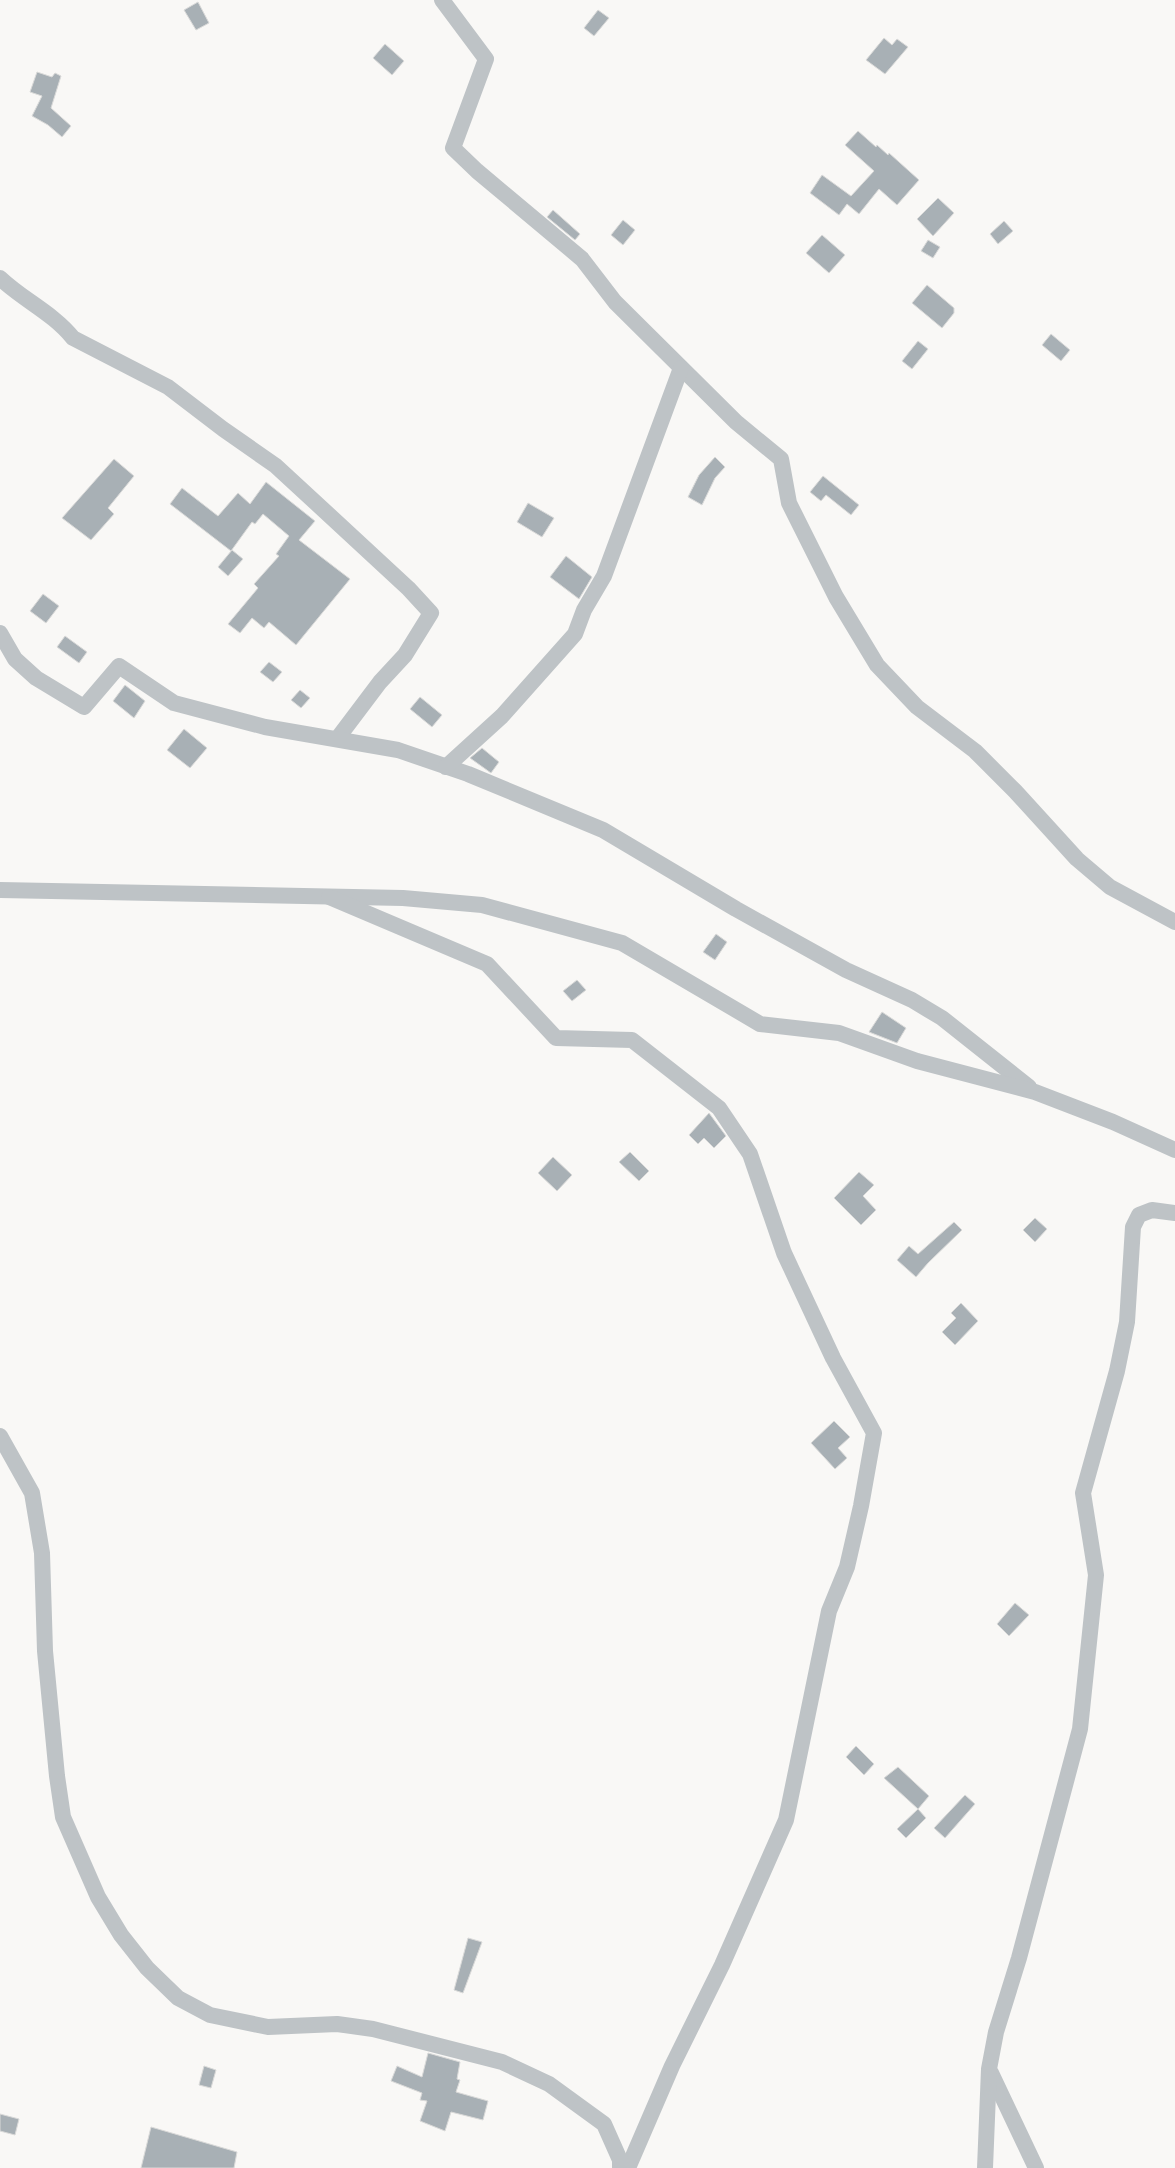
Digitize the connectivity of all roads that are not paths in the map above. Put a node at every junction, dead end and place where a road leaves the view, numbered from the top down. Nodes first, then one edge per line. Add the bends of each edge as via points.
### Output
1 (442, 0) edge
2 (0, 278) edge
3 (681, 368) junction
4 (0, 634) edge
5 (337, 739) junction
6 (446, 767) junction
7 (0, 890) edge
8 (329, 897) junction
9 (1175, 922) edge
10 (1035, 1092) junction
11 (1175, 1150) edge
12 (1175, 1213) edge
13 (0, 1436) edge
14 (989, 2069) junction
15 (620, 2168) edge
16 (628, 2168) edge
17 (985, 2168) edge
18 (1036, 2168) edge

1 - 3 street via 486,58 453,148 582,259 614,302
2 - 5 street via 74,338 168,387 276,466 431,613 405,655
3 - 6 street via 604,576 584,610 575,634 502,716
3 - 9 street via 736,422 781,459 789,503 836,597 877,665 917,707 974,751 1077,859 1110,887
4 - 5 street via 15,658 36,678 84,707 119,666 174,703 265,727
5 - 6 street via 398,750
6 - 10 street via 604,830 736,909 942,1018
7 - 8 street
8 - 10 street via 482,904 622,943 760,1024 839,1033 917,1061
8 - 16 street via 487,964 556,1038 632,1040 718,1108 750,1154 784,1253 833,1358 874,1434 847,1567 829,1611 786,1820
10 - 11 street
12 - 14 street via 1152,1210 1139,1215 1132,1227 1127,1322 1117,1371 1083,1492 1096,1575 1080,1729 1020,1958 996,2032
13 - 15 street via 32,1493 42,1553 44,1651 63,1817 98,1897 121,1935 147,1968 178,1998 210,2015 268,2027 336,2024 374,2029 502,2062 549,2084 604,2124 620,2160
14 - 17 street
14 - 18 street

